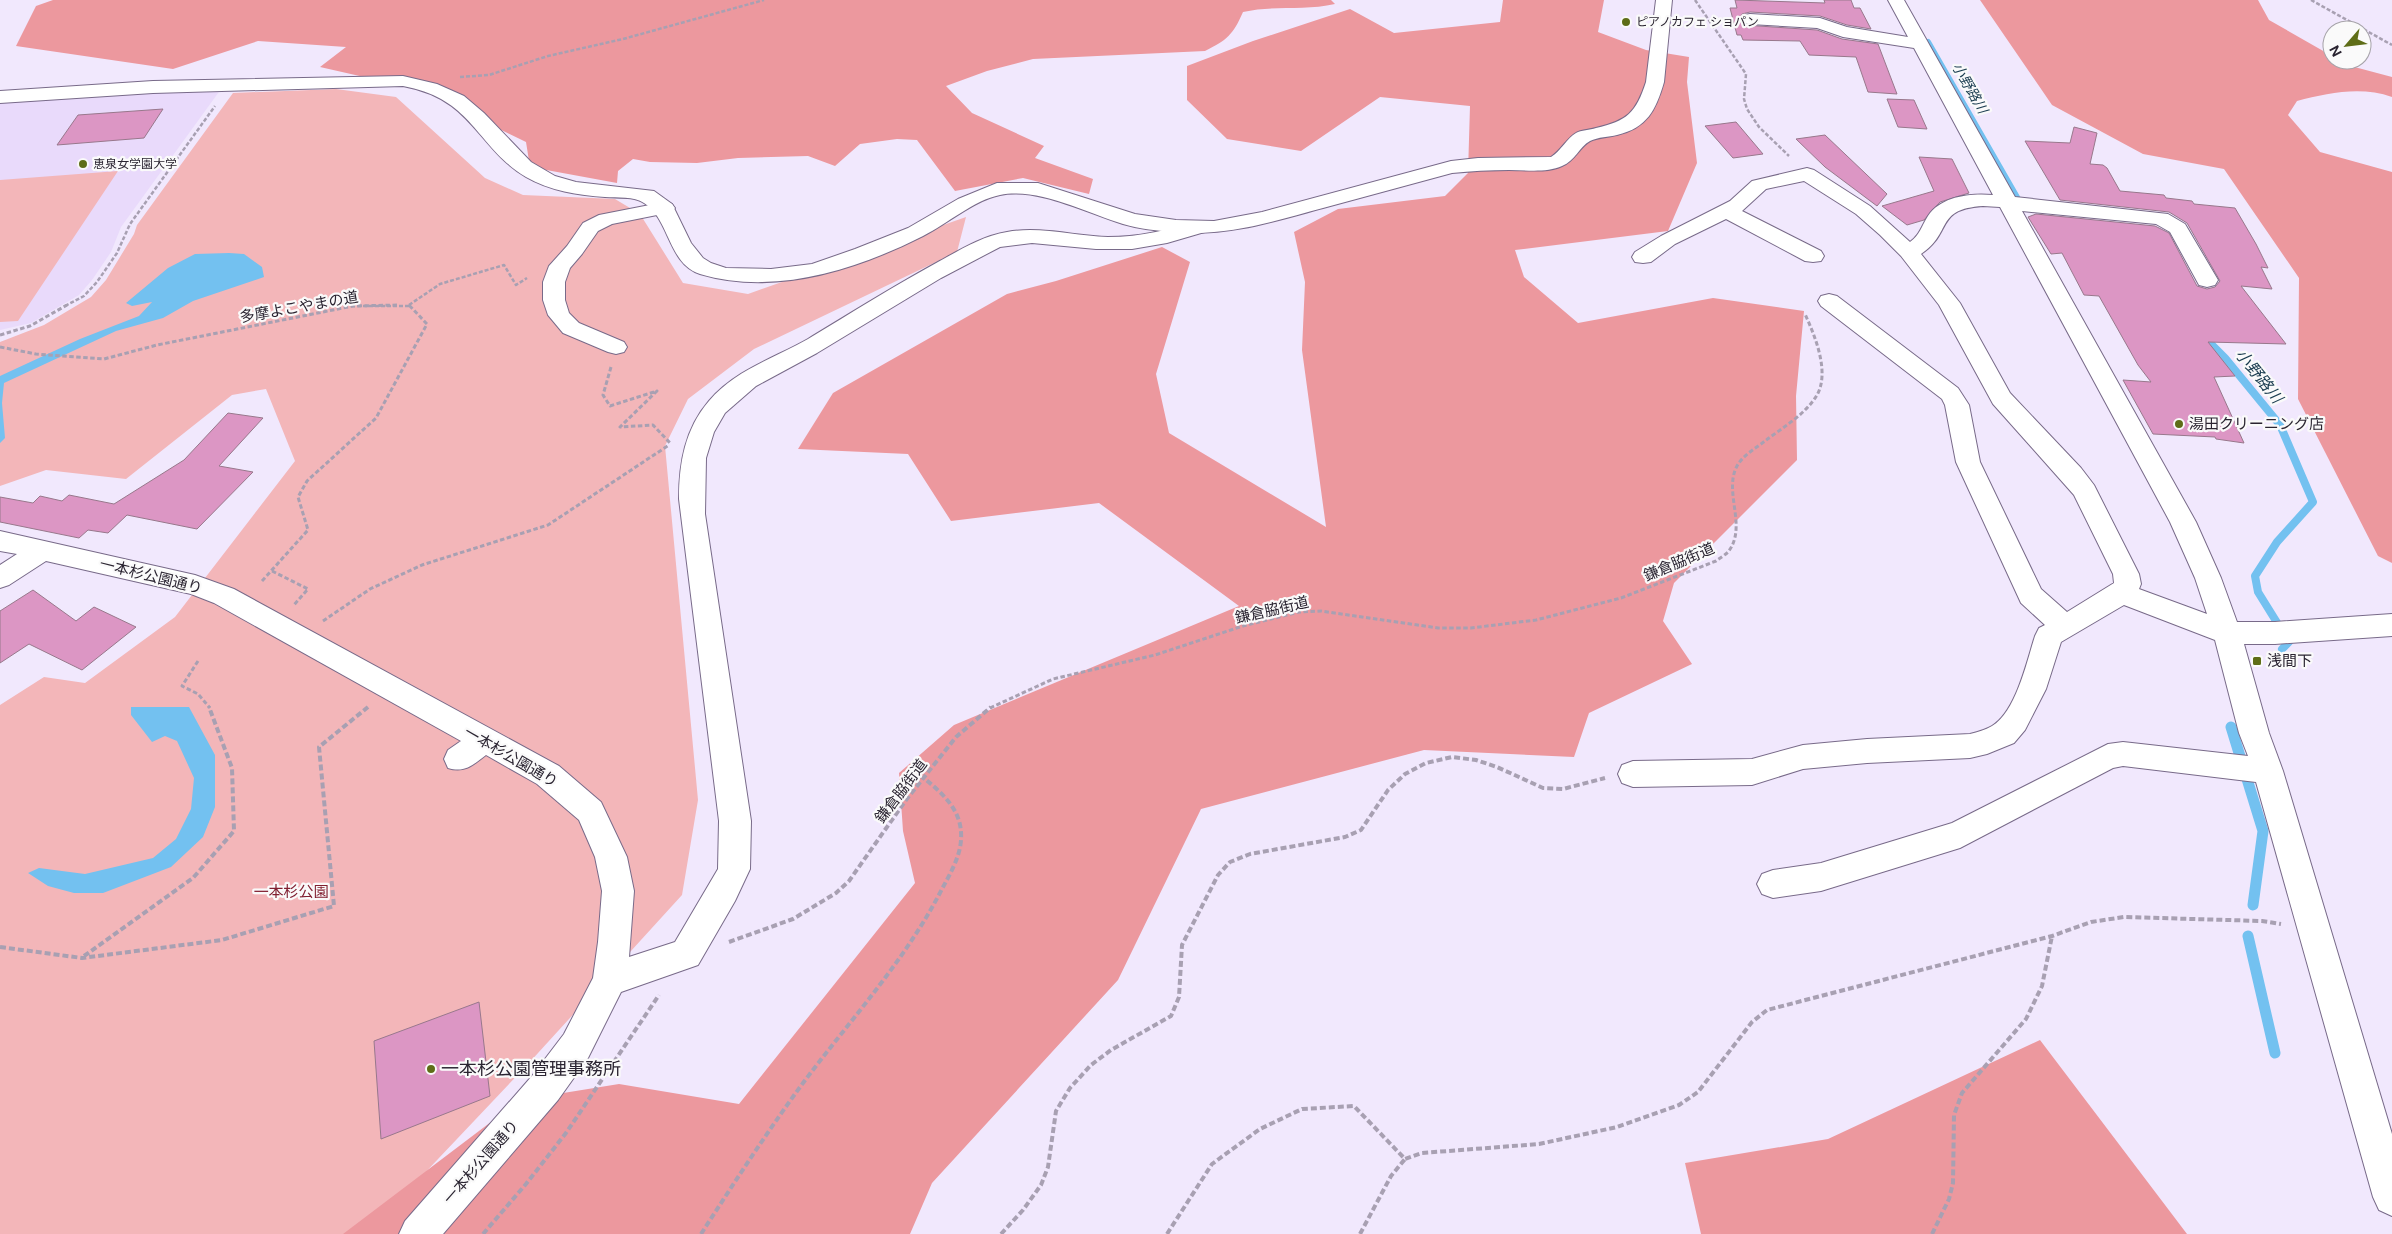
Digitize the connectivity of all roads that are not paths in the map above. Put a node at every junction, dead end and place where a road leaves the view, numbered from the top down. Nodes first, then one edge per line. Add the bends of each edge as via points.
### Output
1 (1664, 0) edge
2 (1896, 0) edge
3 (1750, 19) dead end
4 (1919, 44) junction
5 (0, 97) edge
6 (2006, 201) junction
7 (665, 208) junction
8 (1727, 211) junction
9 (1201, 227) junction
10 (1908, 252) junction
11 (1813, 256) dead end
12 (1643, 257) dead end
13 (2207, 280) dead end
14 (1829, 301) dead end
15 (616, 348) road end
16 (0, 542) edge
17 (42, 551) junction
18 (0, 578) edge
19 (2122, 593) junction
20 (2392, 625) edge
21 (2064, 626) junction
22 (2227, 633) junction
23 (484, 740) junction
24 (459, 759) dead end
25 (2268, 771) junction
26 (1633, 774) road end
27 (1773, 884) dead end
28 (609, 980) junction
29 (2392, 1197) edge
30 (418, 1234) edge

1 - 9 street via 1655,82 1642,114 1626,126 1583,137 1562,159 1539,164 1451,167 1264,218 1226,226
2 - 4 street
3 - 4 street via 1820,24 1844,32
4 - 6 street
5 - 7 street via 231,84 403,81 421,84 456,100 533,173 559,185 647,195
6 - 10 street via 1961,202 1946,209 1934,220 1929,236
6 - 13 street via 2161,218 2178,228
6 - 22 street via 2184,522
7 - 9 street via 680,243 694,263 720,273 755,276 798,273 848,260 921,229 974,198 1006,188 1048,191 1132,220
7 - 15 street via 606,219 590,227 560,266 554,282 554,300 565,322
8 - 10 street via 1759,185 1807,174 1862,210
8 - 11 street
8 - 12 street via 1668,240
9 - 28 street via 1181,235 1135,242 1108,243 1034,236 992,243 924,278 744,383 717,406 694,454 690,472 692,514 735,821 734,870 686,954
10 - 19 street via 1949,303 2001,398 2086,491 2126,574 2128,584
14 - 21 street via 1950,394 1957,405 1968,462 2031,596
16 - 17 street, 一本杉公園通り
17 - 18 street
17 - 23 street, 一本杉公園通り via 195,585 224,596
19 - 21 street
19 - 22 street
20 - 22 street via 2284,633
21 - 26 street via 2049,636 2032,689 2015,722 2004,734 1987,742 1970,746 1803,757 1752,772
22 - 25 street via 2254,734
23 - 24 street
23 - 28 street, 一本杉公園通り via 548,775 590,810 611,857 618,892
25 - 27 street via 2123,754 2108,756 1960,834 1821,877
25 - 29 street
28 - 30 street, 一本杉公園通り via 576,1046 545,1088

